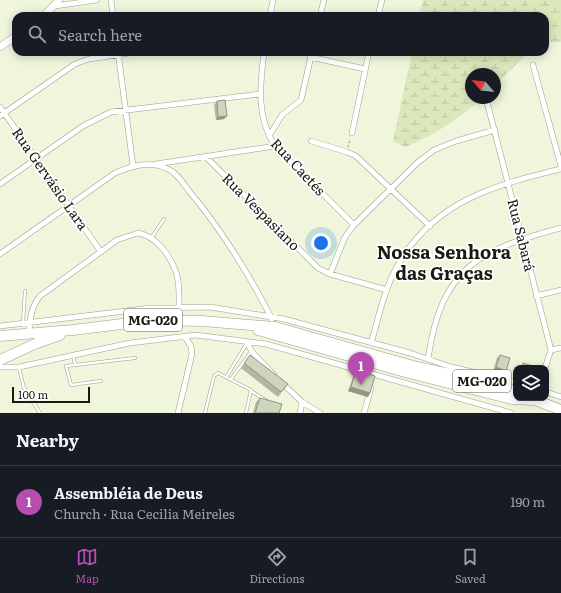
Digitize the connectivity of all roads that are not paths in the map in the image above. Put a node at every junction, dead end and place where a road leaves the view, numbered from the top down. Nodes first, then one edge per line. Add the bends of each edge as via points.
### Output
1 (97, 0) edge
2 (111, 0) edge
3 (274, 0) edge
4 (324, 0) edge
5 (382, 0) edge
6 (57, 3) edge
7 (48, 12) edge
8 (112, 12) edge
9 (271, 12) edge
10 (321, 12) edge
11 (379, 12) edge
12 (12, 39) edge
13 (0, 47) edge
14 (101, 56) edge
15 (119, 56) edge
16 (264, 56) edge
17 (311, 56) edge
18 (318, 56) edge
19 (368, 56) edge
20 (533, 65) dead end
21 (365, 69) junction
22 (260, 94) junction
23 (488, 104) edge
24 (0, 106) edge
25 (127, 109) junction
26 (2, 114) edge
27 (495, 130) junction
28 (352, 133) road end
29 (269, 136) junction
30 (311, 141) dead end
31 (275, 146) junction
32 (205, 156) junction
33 (36, 158) junction
34 (152, 164) junction
35 (133, 166) junction
36 (561, 168) edge
37 (508, 182) junction
38 (0, 184) edge
39 (392, 189) junction
40 (69, 206) junction
41 (164, 219) dead end
42 (354, 225) junction
43 (430, 226) junction
44 (561, 228) edge
45 (152, 237) junction
46 (522, 238) junction
47 (101, 252) junction
48 (0, 254) edge
49 (330, 274) junction
50 (387, 290) junction
51 (561, 290) edge
52 (25, 291) dead end
53 (536, 296) junction
54 (179, 307) junction
55 (271, 318) junction
56 (234, 323) junction
57 (23, 324) junction
58 (0, 326) edge
59 (29, 328) junction
60 (275, 328) junction
61 (73, 330) junction
62 (0, 336) edge
63 (185, 337) junction
64 (247, 342) junction
65 (371, 343) junction
66 (257, 344) junction
67 (561, 348) edge
68 (550, 350) junction
69 (311, 351) junction
70 (252, 352) junction
71 (336, 353) junction
72 (70, 356) junction
73 (135, 358) dead end
74 (0, 360) edge
75 (428, 360) junction
76 (334, 363) junction
77 (75, 364) junction
78 (69, 365) junction
79 (546, 365) edge
80 (0, 367) edge
81 (19, 367) junction
82 (450, 371) junction
83 (375, 375) junction
84 (226, 376) junction
85 (231, 379) junction
86 (438, 380) junction
87 (100, 382) dead end
88 (513, 382) edge
89 (251, 390) junction
90 (513, 390) edge
91 (549, 393) edge
92 (561, 397) edge
93 (513, 398) edge
94 (538, 401) edge
95 (302, 402) junction
96 (271, 404) edge
97 (561, 410) edge
98 (40, 413) edge
99 (178, 413) edge
100 (206, 413) edge
101 (246, 413) edge
102 (300, 413) edge
103 (320, 413) edge
104 (364, 413) edge
105 (511, 413) edge

1 - 6 street
2 - 8 street
3 - 9 street
4 - 10 street
5 - 11 street
6 - 7 main road
12 - 13 main road
14 - 26 street via 75,64
15 - 25 street
16 - 22 street, Rua Caetés
17 - 29 street via 301,100 282,115
18 - 21 street
19 - 21 street
20 - 36 street
21 - 28 street
22 - 25 street
22 - 29 street, Rua Caetés via 260,106
23 - 27 street, Rua Sabará
24 - 26 street, Rua Gervásio Lara
25 - 33 street via 96,118
25 - 35 street
26 - 33 street, Rua Gervásio Lara
27 - 37 street, Rua Sabará
27 - 39 street via 434,150 417,163
29 - 31 street, Rua Caetés
30 - 39 street via 356,156
31 - 32 street
31 - 42 street, Rua Caetés
32 - 34 street
32 - 49 street, Rua Vespasiano via 307,258
33 - 38 street
33 - 40 street, Rua Gervásio Lara
34 - 35 street
34 - 55 street via 174,173 214,221
35 - 40 street via 115,173
36 - 37 street
37 - 43 street via 474,195 447,211
37 - 46 street, Rua Sabará
39 - 42 street
39 - 43 street
40 - 47 street, Rua Gervásio Lara
40 - 48 street
41 - 45 lane
42 - 49 street via 345,237
43 - 50 street via 412,245 398,266
44 - 46 street
45 - 47 street via 138,233 127,235
45 - 54 street via 176,272
46 - 53 street, Rua Sabará
46 - 75 street via 477,260 458,277 438,315
47 - 59 street via 40,296 34,303
49 - 50 street, Rua Vespasiano
50 - 65 street
51 - 53 street
52 - 57 lane
53 - 68 street, Rua Sabará
54 - 55 street via 210,307
54 - 59 street via 151,308
55 - 60 street
55 - 65 street via 284,319
56 - 60 highway, MG-020
56 - 61 highway, MG-020 via 154,320
56 - 69 highway, MG-020
57 - 58 street
57 - 59 street
59 - 61 highway, MG-020
59 - 62 highway, MG-020
60 - 82 highway, MG-020
61 - 74 highway, MG-020
63 - 64 street via 196,335
63 - 72 street via 130,343
63 - 99 street via 191,346 192,354
64 - 66 street
64 - 70 street
64 - 84 lane
65 - 75 street
66 - 69 street
66 - 70 street
67 - 68 street
68 - 79 street
69 - 71 highway, MG-020
69 - 76 street
70 - 85 lane
70 - 95 street
71 - 76 street
71 - 86 highway, MG-020
72 - 77 lane
72 - 78 lane
72 - 81 street
73 - 77 lane
75 - 82 street
76 - 83 street
77 - 78 lane
78 - 87 lane via 66,366 72,385
80 - 81 street
81 - 98 lane via 24,388
82 - 86 street
82 - 88 street
82 - 90 highway, MG-020
83 - 104 street
83 - 105 street
84 - 85 lane
84 - 100 lane via 218,373 215,375
85 - 89 lane
86 - 93 highway, MG-020
89 - 96 lane
89 - 101 lane
91 - 92 street
94 - 97 highway, MG-020
95 - 102 street
95 - 103 street

